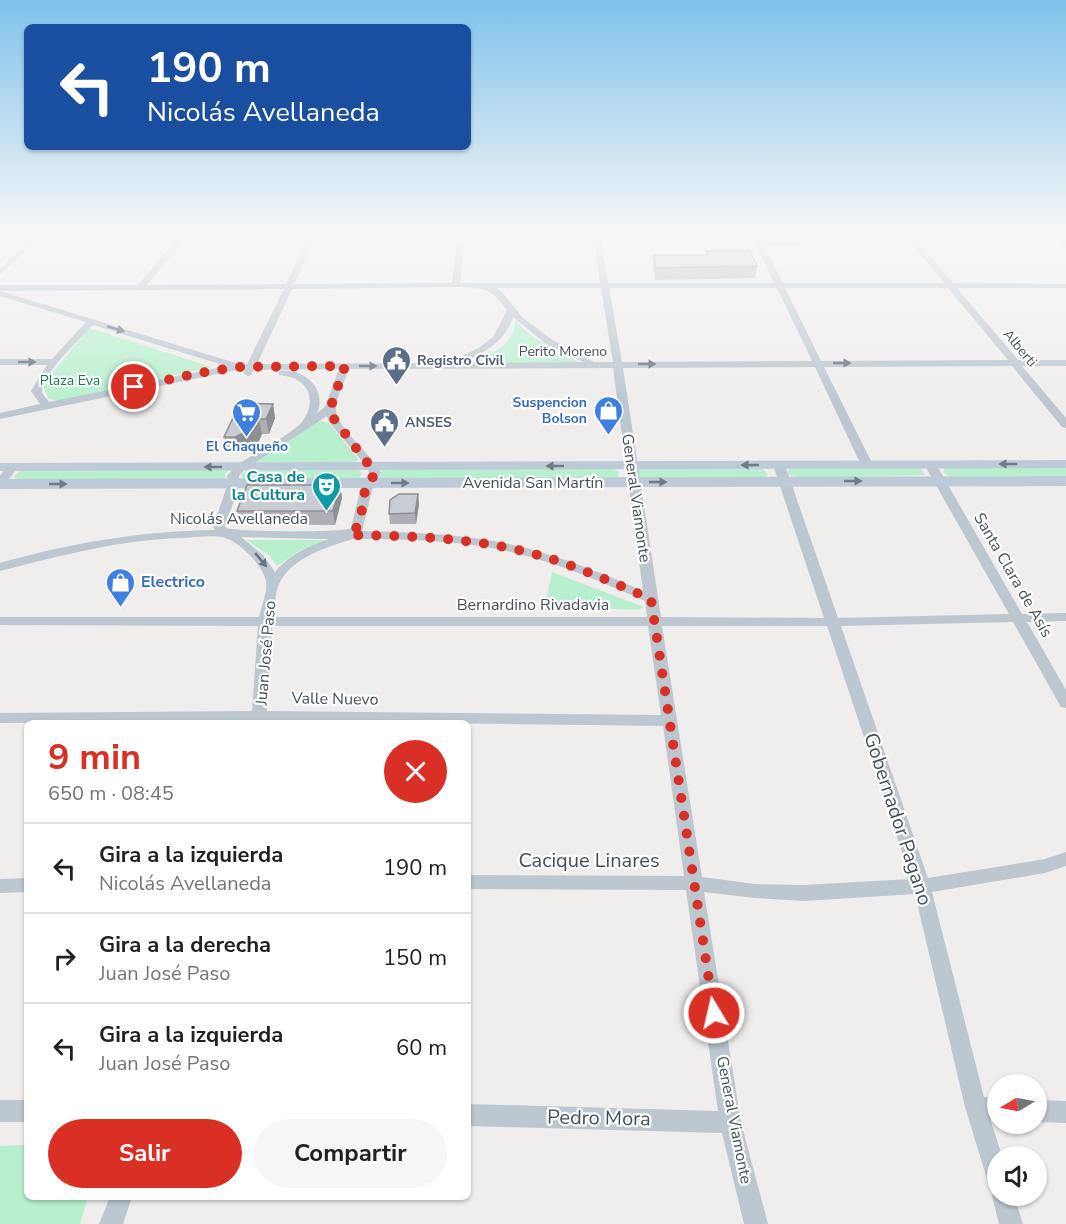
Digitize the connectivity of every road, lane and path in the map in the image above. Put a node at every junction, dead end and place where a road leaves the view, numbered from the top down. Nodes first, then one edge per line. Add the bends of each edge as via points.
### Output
1 (285, 290) edge
2 (494, 290) edge
3 (604, 290) edge
4 (782, 290) edge
5 (954, 290) edge
6 (0, 293) edge
7 (511, 310) junction
8 (92, 321) junction
9 (0, 362) edge
10 (54, 362) junction
11 (1013, 362) junction
12 (818, 363) junction
13 (1066, 363) edge
14 (594, 364) junction
15 (618, 364) junction
16 (345, 366) junction
17 (449, 366) junction
18 (238, 367) junction
19 (250, 370) junction
20 (199, 373) junction
21 (47, 406) junction
22 (330, 409) junction
23 (0, 416) edge
24 (1066, 426) edge
25 (303, 428) junction
26 (930, 464) junction
27 (1066, 464) edge
28 (630, 465) junction
29 (779, 465) junction
30 (867, 465) junction
31 (241, 466) junction
32 (372, 466) junction
33 (6, 467) edge
34 (940, 481) junction
35 (1066, 481) edge
36 (633, 482) junction
37 (784, 482) junction
38 (234, 483) junction
39 (368, 483) junction
40 (0, 484) edge
41 (226, 534) junction
42 (350, 535) junction
43 (0, 567) edge
44 (273, 583) junction
45 (651, 599) junction
46 (1018, 617) junction
47 (1066, 617) edge
48 (0, 621) edge
49 (265, 621) junction
50 (654, 621) junction
51 (832, 622) junction
52 (1066, 703) edge
53 (0, 718) edge
54 (260, 719) edge
55 (464, 720) edge
56 (471, 720) edge
57 (669, 721) junction
58 (1066, 859) edge
59 (471, 882) edge
60 (694, 883) junction
61 (24, 885) edge
62 (0, 886) edge
63 (922, 886) junction
64 (976, 1107) junction
65 (987, 1108) edge
66 (24, 1110) edge
67 (0, 1111) edge
68 (1047, 1111) edge
69 (1066, 1112) edge
70 (471, 1115) edge
71 (730, 1122) junction
72 (988, 1146) edge
73 (120, 1200) edge
74 (1006, 1206) edge
75 (111, 1224) edge
76 (756, 1224) edge
77 (1011, 1224) edge

1 - 19 street
2 - 7 street
3 - 15 street, General Viamonte
4 - 12 street
5 - 11 street, Alberti
6 - 8 street, Perito Moreno
7 - 14 street via 560,348
7 - 17 street via 505,329 491,345
8 - 10 street
8 -> 18 street, Perito Moreno
9 -> 10 street
10 - 21 street via 37,385 36,392
12 -> 11 street, Perito Moreno
11 - 13 street, Perito Moreno
11 - 24 street, Alberti
15 -> 12 street, Perito Moreno
12 - 30 street
14 - 15 street, Perito Moreno
14 - 17 street, Perito Moreno
15 - 28 street, General Viamonte
16 -> 17 street, Perito Moreno
16 - 19 street, Perito Moreno
16 - 22 street
18 - 19 street, Perito Moreno
18 - 20 street
19 - 20 street
19 - 25 street via 298,375 308,383 315,406
20 - 21 street
21 - 23 street
22 - 25 street
22 - 32 street via 333,420
25 - 31 street
27 -> 26 main road, Avenida San Martín
26 - 30 main road, Avenida San Martín
26 - 34 street, Santa Clara de Asís
29 -> 28 main road, Avenida San Martín
28 -> 32 main road, Avenida San Martín
28 - 36 street, General Viamonte
29 - 30 main road, Avenida San Martín
29 - 37 street, Gobernador Pagano
31 - 32 main road, Avenida San Martín
31 -> 33 main road, Avenida San Martín
31 - 38 street via 232,476
32 - 39 street via 375,473
33 - 40 street
34 - 35 main road, Avenida San Martín
37 -> 34 main road, Avenida San Martín
34 - 46 street, Santa Clara de Asís
36 -> 37 main road, Avenida San Martín
39 -> 36 main road, Avenida San Martín
36 - 45 street, General Viamonte
37 - 51 street, Gobernador Pagano
38 - 39 main road, Avenida San Martín
40 -> 38 main road, Avenida San Martín
38 - 41 street via 219,524
39 - 42 street via 357,530
41 - 42 street, Nicolás Avellaneda
41 - 43 street, Nicolás Avellaneda via 149,536 107,542
41 -> 44 street, Juan José Paso via 255,553
42 - 44 street, Juan José Paso via 290,561
42 - 45 street, Nicolás Avellaneda via 432,537 509,548 576,568
44 - 49 street, Juan José Paso
45 - 50 street, General Viamonte
46 - 47 street, Bernardino Rivadavia
46 - 51 street, Bernardino Rivadavia
46 - 52 street, Santa Clara de Asís
48 - 49 street, Bernardino Rivadavia
49 - 50 street, Bernardino Rivadavia
49 - 54 street, Juan José Paso
50 - 51 street, Bernardino Rivadavia
50 - 57 street, General Viamonte
51 - 63 street, Gobernador Pagano
53 - 54 street, Valle Nuevo
54 - 55 street, Valle Nuevo
56 - 57 street, Valle Nuevo
57 - 60 street, General Viamonte
58 - 63 street, Cacique Linares via 1045,866
59 - 60 street, Cacique Linares
60 - 63 street, Cacique Linares via 804,893
60 - 71 street, General Viamonte
61 - 62 street
63 - 64 street, Gobernador Pagano
64 - 65 street
64 - 72 street, Gobernador Pagano
66 - 67 street
68 - 69 street
70 - 71 street, Pedro Mora
71 - 76 street, General Viamonte
73 - 75 street
74 - 77 street

